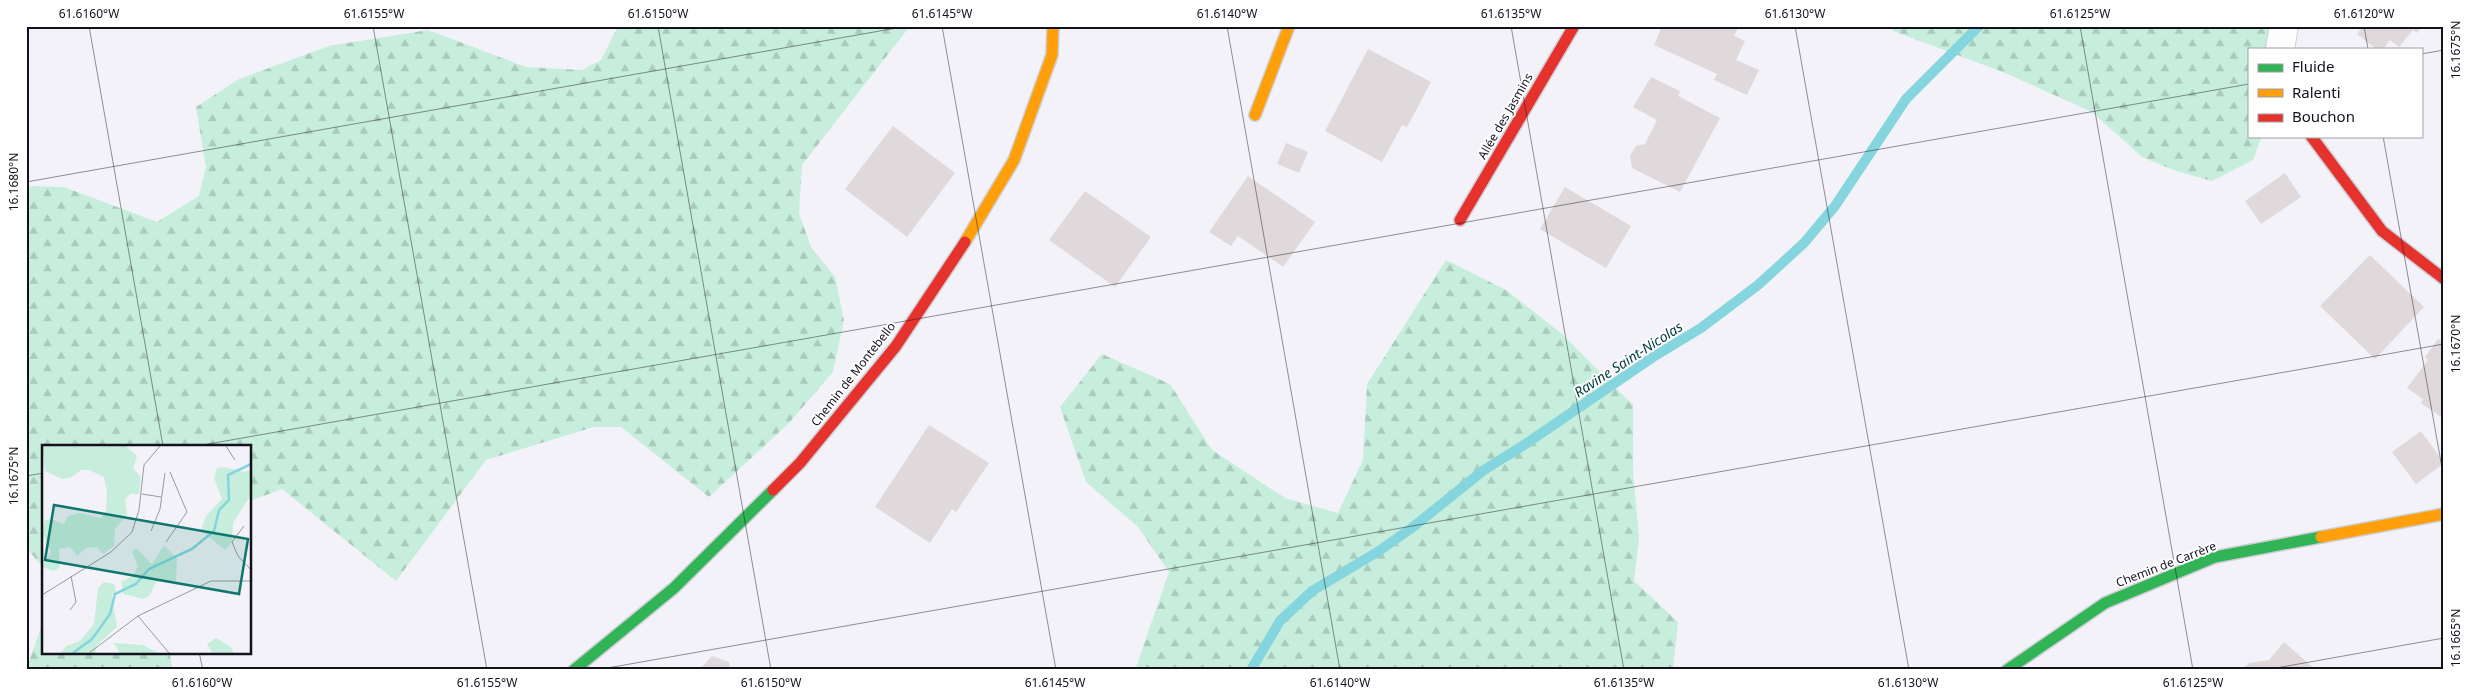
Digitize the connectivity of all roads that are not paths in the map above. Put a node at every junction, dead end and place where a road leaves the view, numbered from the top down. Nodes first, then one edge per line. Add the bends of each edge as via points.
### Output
1 (1053, 26) edge
2 (1289, 26) edge
3 (1574, 26) edge
4 (2284, 26) edge
5 (2280, 48) edge
6 (1255, 115) dead end
7 (2312, 138) edge
8 (1460, 220) dead end
9 (2444, 279) edge
10 (2444, 514) edge
11 (574, 670) edge
12 (2007, 670) edge

1 - 11 street, Chemin de Montebello via 1052,55 1014,160 968,238 896,346 800,463 674,588
2 - 6 street
3 - 8 street, Allée des Jasmins
4 - 5 street
7 - 9 street via 2382,231
10 - 12 street, Chemin de Carrère via 2215,557 2105,603

